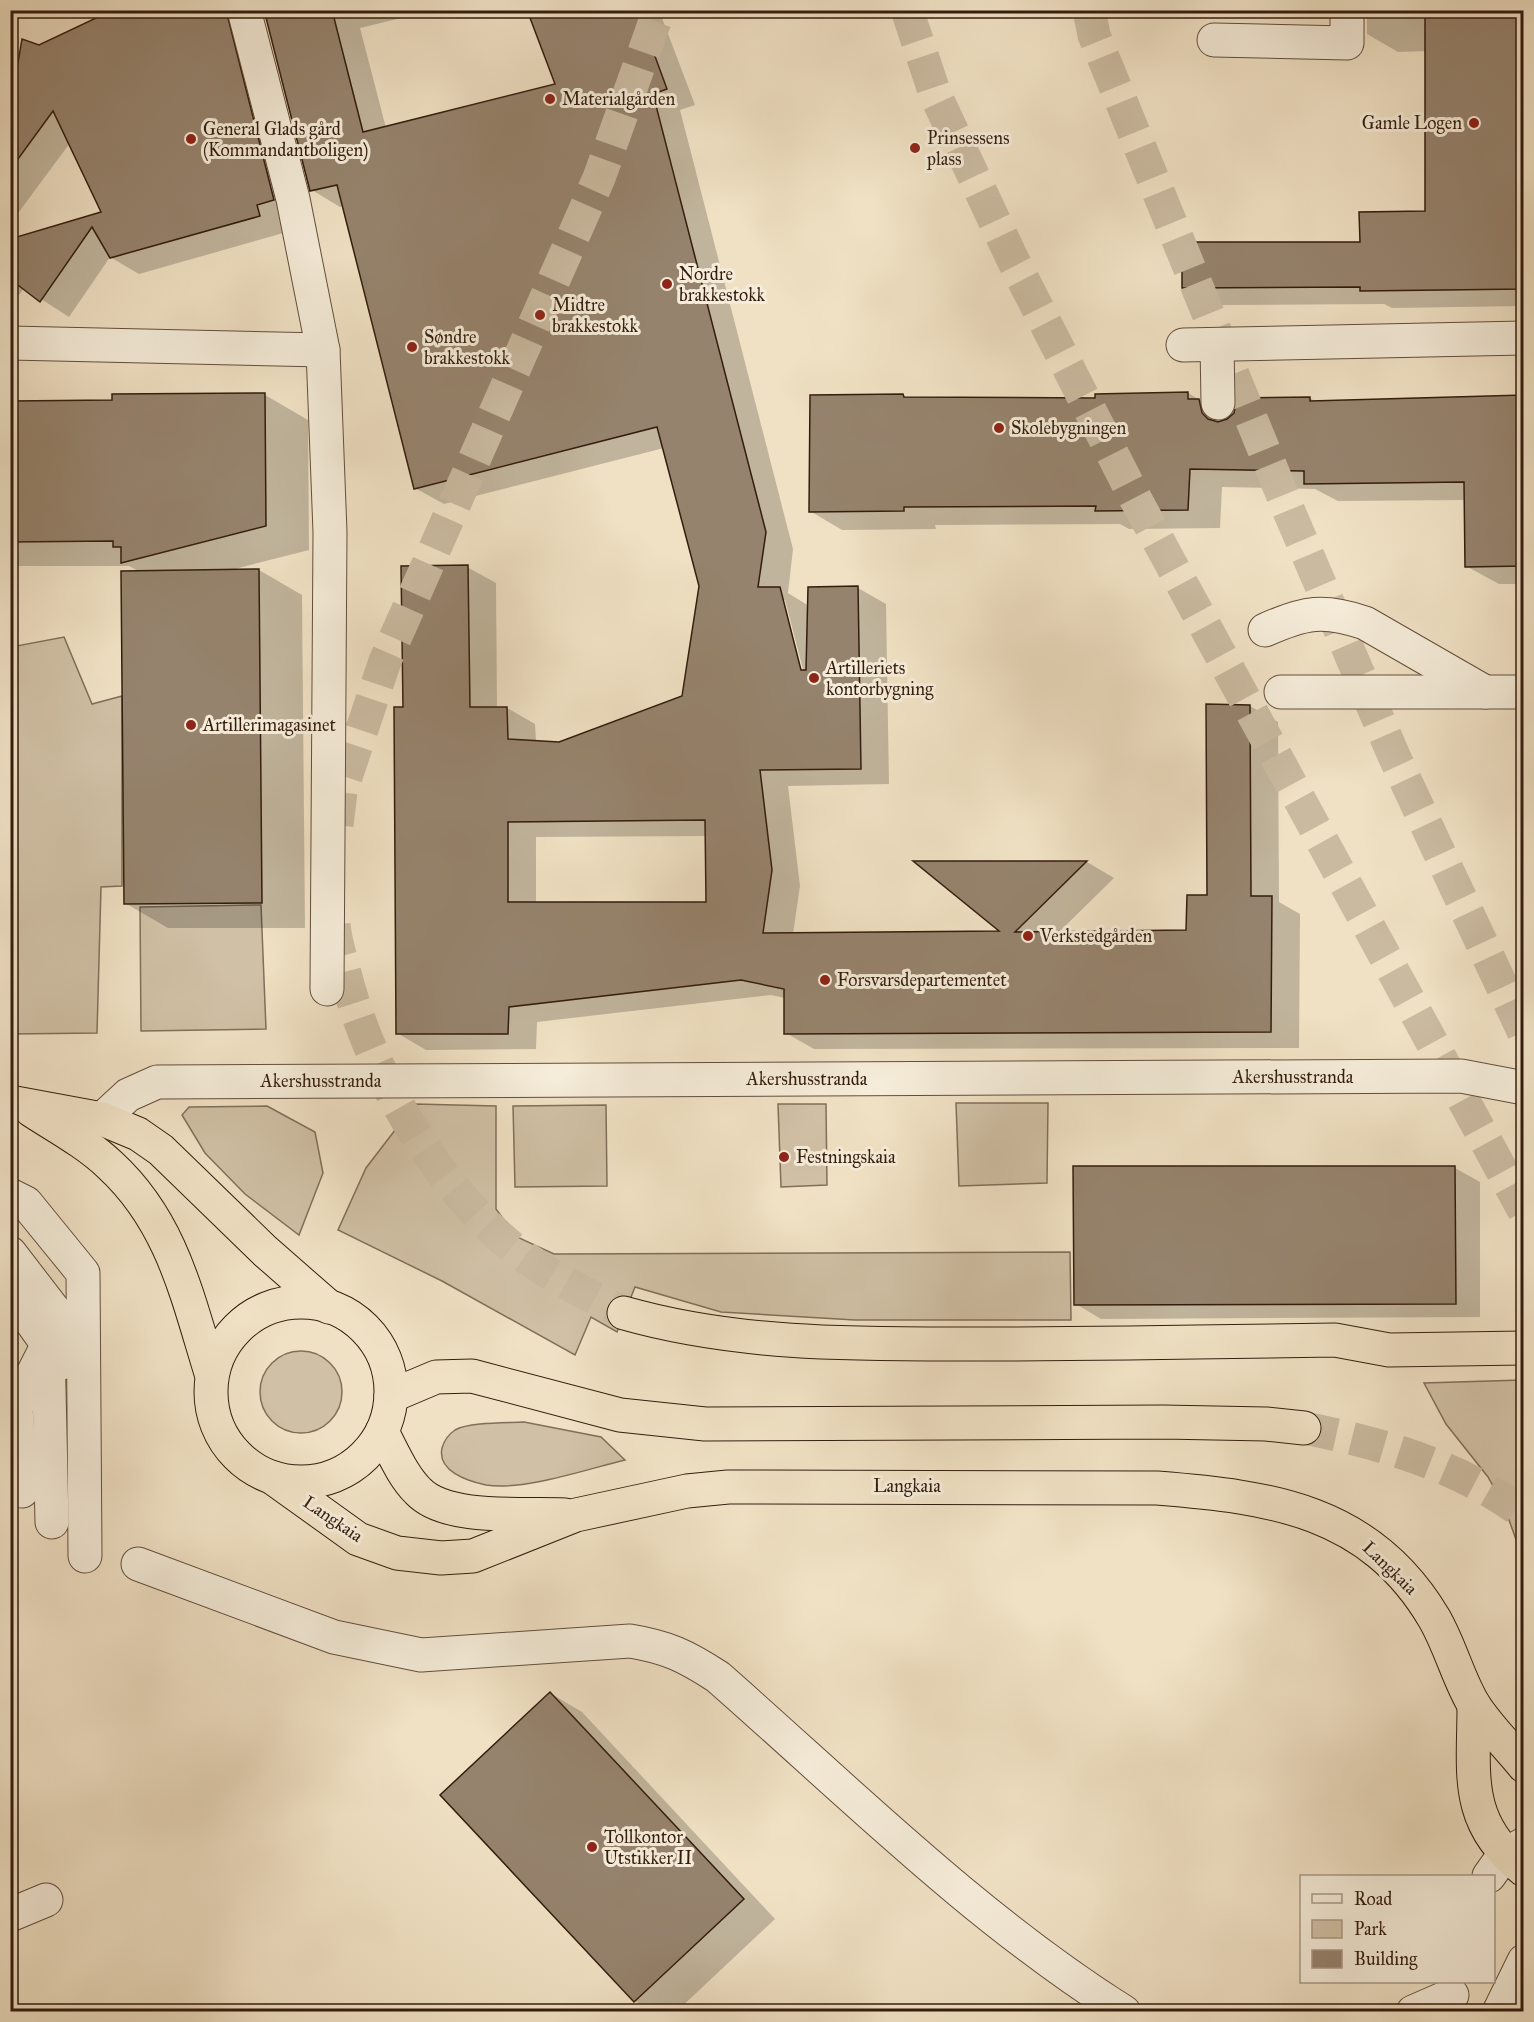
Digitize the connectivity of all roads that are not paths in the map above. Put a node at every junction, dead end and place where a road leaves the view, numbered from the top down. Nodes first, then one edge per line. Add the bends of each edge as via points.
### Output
1 (244, 10) edge
2 (1347, 10) edge
3 (1214, 40) dead end
4 (1524, 338) edge
5 (10, 343) edge
6 (1183, 345) dead end
7 (1217, 345) junction
8 (324, 350) junction
9 (1218, 403) dead end
10 (1265, 630) dead end
11 (1281, 692) dead end
12 (1485, 692) junction
13 (1524, 692) edge
14 (327, 988) dead end
15 (1521, 1088) edge
16 (16, 1103) edge
17 (102, 1119) junction
18 (10, 1195) edge
19 (10, 1253) edge
20 (82, 1274) junction
21 (10, 1292) edge
22 (329, 1306) junction
23 (624, 1313) tunnel mouth
24 (54, 1331) junction
25 (1524, 1348) edge
26 (211, 1373) junction
27 (15, 1395) edge
28 (391, 1396) junction
29 (1304, 1428) tunnel mouth
30 (382, 1432) junction
31 (10, 1450) edge
32 (273, 1478) junction
33 (576, 1515) junction
34 (53, 1522) junction
35 (138, 1564) dead end
36 (1474, 1705) junction
37 (1524, 1766) edge
38 (1510, 1861) edge
39 (46, 1900) dead end
40 (10, 1915) edge
41 (1524, 1961) edge
42 (1452, 1996) edge
43 (1124, 2012) edge
44 (1413, 2012) edge
45 (1499, 2012) edge

1 - 8 street via 293,199
2 - 3 street via 1347,43
4 - 7 street
5 - 8 street
6 - 7 street
7 - 9 street
8 - 14 street via 330,532
10 - 12 street via 1308,614 1326,612 1347,617 1365,623
11 - 12 street
12 - 13 street
15 - 17 street, Akershusstranda via 1461,1076 157,1082 128,1095
16 - 17 highway
16 - 26 highway via 110,1165 157,1219 190,1302
17 - 22 highway via 138,1134 161,1150 265,1251
18 - 20 street via 26,1203
19 - 24 street
20 - 24 street
20 - 34 street
21 - 24 street
22 - 26 highway via 286,1304 254,1315 235,1331
22 - 28 highway via 350,1316 368,1332 381,1351
23 - 25 highway via 675,1327 783,1341 870,1344 1335,1340 1389,1350
24 - 27 street
24 - 34 street
26 - 32 highway via 211,1402 218,1427 231,1449 250,1467
27 - 31 street
27 - 34 street
28 - 29 highway via 436,1377 472,1376 620,1415 705,1424 1163,1422
28 - 30 highway
30 - 32 highway via 368,1454 347,1470 324,1480 298,1483
30 - 33 highway via 408,1480 420,1494 442,1507 469,1514
32 - 33 highway, Langkaia via 358,1539 397,1553 441,1558 472,1556
33 - 36 highway, Langkaia via 687,1491 767,1487 1157,1488 1288,1505 1350,1531 1401,1575 1434,1618
35 - 43 street via 334,1637 421,1655 630,1641 663,1647 692,1660 718,1677 988,1914
36 - 37 highway
36 - 38 highway via 1474,1793 1485,1827
39 - 40 street
41 - 45 street
42 - 44 street

